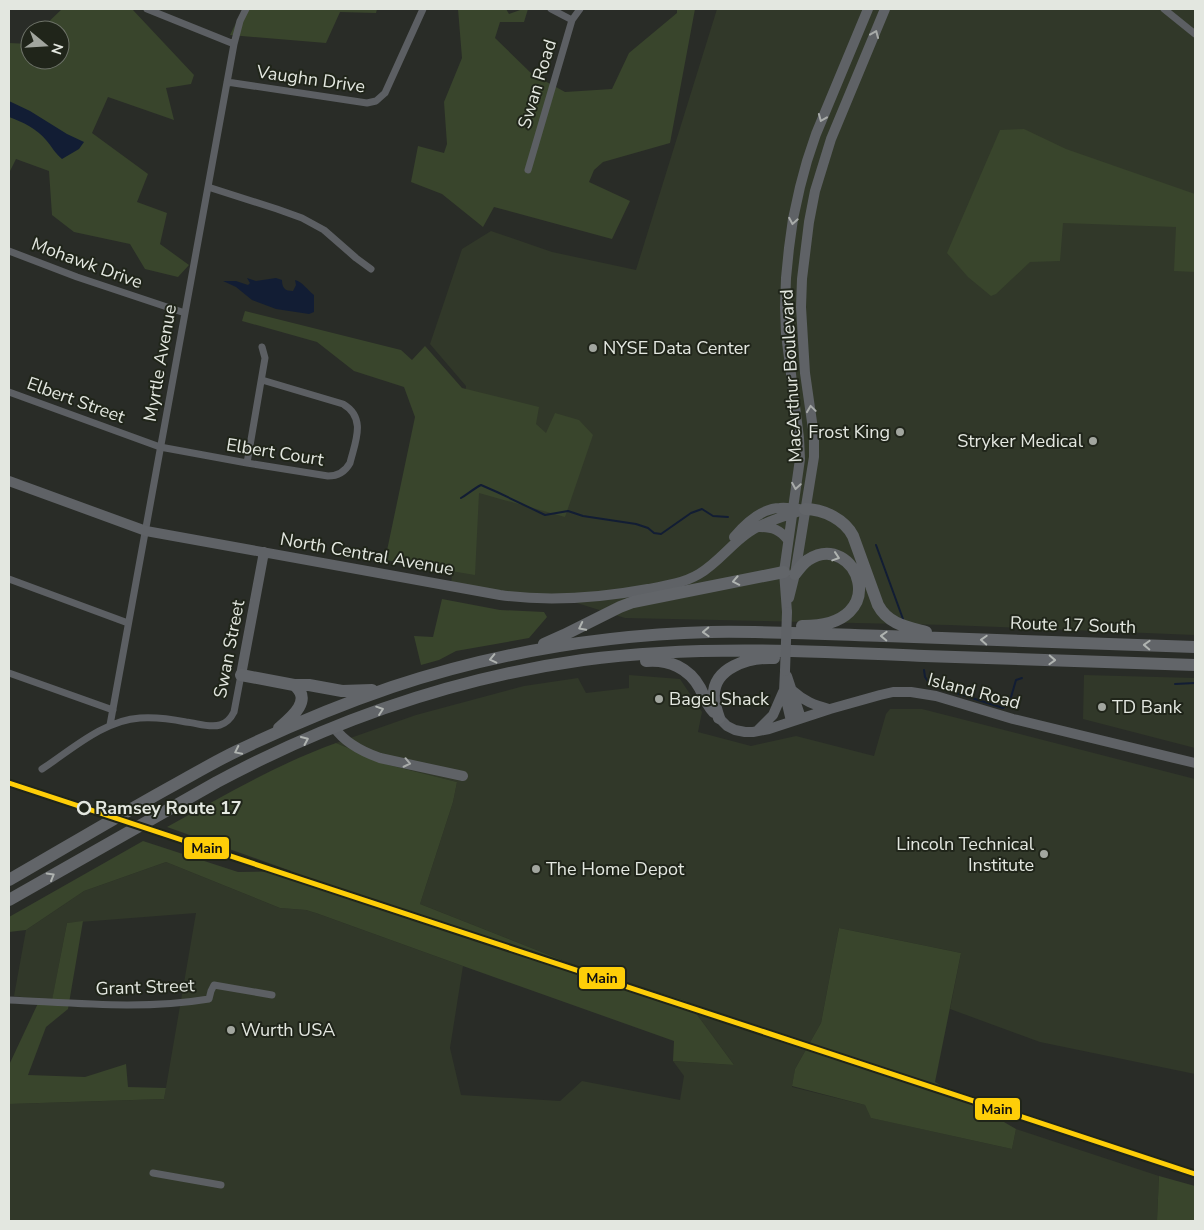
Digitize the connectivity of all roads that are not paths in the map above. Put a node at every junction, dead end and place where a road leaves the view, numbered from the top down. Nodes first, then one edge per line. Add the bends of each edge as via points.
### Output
1 (147, 9) edge
2 (246, 9) edge
3 (423, 9) edge
4 (551, 9) edge
5 (580, 9) edge
6 (868, 9) edge
7 (885, 9) edge
8 (1164, 9) edge
9 (572, 20) junction
10 (1195, 34) edge
11 (234, 44) junction
12 (850, 50) junction
13 (228, 82) junction
14 (832, 94) junction
15 (850, 94) junction
16 (831, 139) junction
17 (528, 170) dead end
18 (208, 187) junction
19 (9, 251) edge
20 (372, 268) dead end
21 (185, 313) junction
22 (262, 347) dead end
23 (262, 380) junction
24 (9, 392) edge
25 (160, 447) junction
26 (247, 463) junction
27 (9, 481) edge
28 (797, 511) junction
29 (756, 527) junction
30 (146, 531) junction
31 (788, 540) junction
32 (264, 552) junction
33 (720, 557) junction
34 (790, 573) junction
35 (9, 578) edge
36 (128, 622) junction
37 (755, 632) junction
38 (950, 638) junction
39 (1195, 647) edge
40 (525, 652) junction
41 (856, 653) junction
42 (625, 656) junction
43 (1195, 665) edge
44 (9, 673) edge
45 (241, 675) junction
46 (294, 685) junction
47 (390, 688) junction
48 (788, 690) junction
49 (830, 709) junction
50 (112, 710) junction
51 (719, 718) junction
52 (796, 720) junction
53 (110, 725) junction
54 (334, 727) junction
55 (757, 731) junction
56 (267, 737) junction
57 (1195, 763) edge
58 (42, 769) dead end
59 (463, 776) dead end
60 (9, 880) edge
61 (9, 900) edge
62 (272, 995) dead end
63 (9, 1000) edge
64 (153, 1173) dead end
65 (221, 1186) dead end

1 - 11 street
2 - 11 street, Myrtle Avenue
3 - 13 street, Vaughn Drive via 385,93 376,101 367,103
4 - 9 street
5 - 9 street, Swan Road
6 - 12 main road, MacArthur Boulevard
15 -> 7 main road, MacArthur Boulevard
8 - 10 street
9 - 17 street, Swan Road
11 - 13 street, Myrtle Avenue
12 - 14 main road, MacArthur Boulevard
12 - 15 main road via 859,54 860,60
13 - 18 street, Myrtle Avenue
14 - 16 main road via 843,98 843,101 828,135
14 -> 28 main road, MacArthur Boulevard via 803,173 793,219 786,278 786,334 800,451
15 - 16 main road, MacArthur Boulevard
28 -> 16 main road, MacArthur Boulevard via 813,465 814,447 802,333 802,279 815,191
18 - 20 street via 302,218 324,230
18 - 21 street, Myrtle Avenue
19 - 21 street, Mohawk Drive via 77,278
21 - 25 street, Myrtle Avenue
22 - 23 street via 265,358
23 - 26 street
23 - 26 street, Elbert Court via 343,404 353,412 358,426 350,463 338,475
24 - 25 street, Elbert Street
25 - 26 street, Elbert Court
25 - 30 street, Myrtle Avenue
27 - 30 main road, North Central Avenue
28 - 29 main road, North Central Avenue
28 - 31 main road, MacArthur Boulevard
28 - 33 main road, North Central Avenue via 778,508 754,518 740,530
28 - 34 main road, MacArthur Boulevard
28 - 38 highway via 814,510 831,516 850,530 878,605 888,618 904,626
29 - 31 main road via 775,529
29 - 33 main road, North Central Avenue
30 - 32 main road, North Central Avenue
30 - 36 street, Myrtle Avenue
31 - 34 main road, MacArthur Boulevard
32 - 33 main road, North Central Avenue via 500,595 548,599 618,594 673,584 699,574
32 - 45 main road, Swan Street
34 -> 37 highway via 817,556 840,558 852,566 858,580 855,604 829,624
34 -> 40 highway via 633,602
34 - 48 main road, MacArthur Boulevard, bridge via 785,671
35 - 36 street
36 - 50 street, Myrtle Avenue
38 -> 37 highway
37 -> 40 highway via 640,636
39 -> 38 highway, Route 17 South
40 -> 47 highway
41 - 42 highway via 721,650
41 -> 43 highway
41 - 51 highway via 761,658 733,667 721,677 715,689 714,702
42 - 51 highway via 630,662 664,661 685,670
54 -> 42 highway via 407,701 489,678
44 - 50 street
45 - 46 highway
45 - 53 street, Swan Street via 234,712 220,725 142,717
46 - 47 highway via 342,691
46 - 56 highway via 302,693 301,703 289,719
47 - 56 highway
48 - 49 main road via 816,706
48 - 52 main road, MacArthur Boulevard
48 - 55 main road via 773,715
49 - 52 main road, Island Road
49 - 57 main road, Island Road via 886,693 920,693
50 - 53 street, Myrtle Avenue
51 - 55 main road, Island Road via 739,731
52 - 55 main road, Island Road
53 - 58 street, Swan Street
54 -> 59 main road via 350,743 369,754
61 -> 54 highway via 245,767
56 -> 60 highway via 208,766
62 - 63 street, Grant Street via 214,985 209,1000 184,1004 105,1005
64 - 65 street

